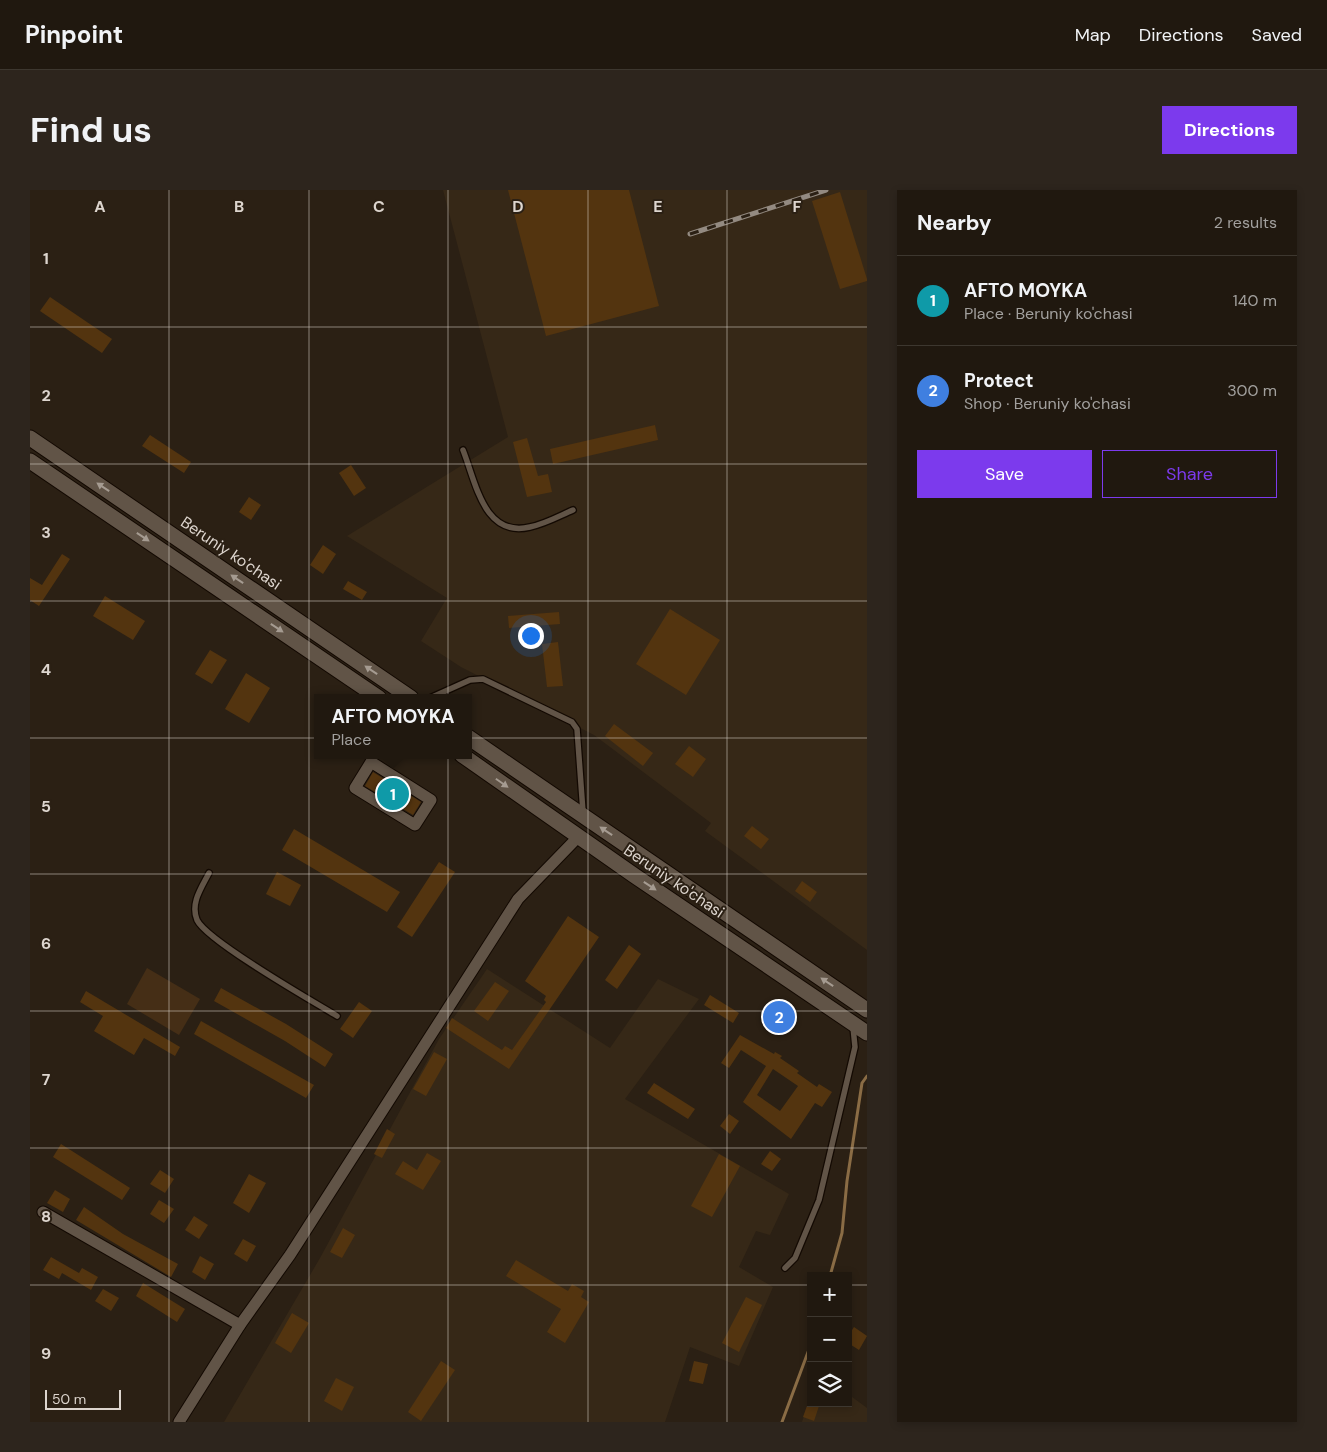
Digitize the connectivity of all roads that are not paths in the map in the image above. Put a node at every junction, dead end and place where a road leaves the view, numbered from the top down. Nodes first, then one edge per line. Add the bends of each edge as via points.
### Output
1 (30, 438) edge
2 (463, 450) dead end
3 (30, 461) edge
4 (573, 510) dead end
5 (389, 683) junction
6 (373, 694) edge
7 (382, 694) edge
8 (405, 694) edge
9 (439, 694) edge
10 (472, 739) edge
11 (468, 759) edge
12 (583, 816) junction
13 (415, 825) joint
14 (579, 836) junction
15 (209, 873) dead end
16 (775, 947) junction
17 (764, 963) junction
18 (867, 1010) edge
19 (336, 1016) dead end
20 (860, 1028) edge
21 (43, 1212) dead end
22 (785, 1268) dead end
23 (240, 1325) junction
24 (179, 1422) edge

5 -> 1 main road, Beruniy ko'chasi
2 - 4 lane via 483,504 495,522 510,529 530,527
3 -> 6 main road
5 - 7 main road
5 - 8 main road, Beruniy ko'chasi
9 - 12 lane via 470,680 483,679 572,722 577,729
10 - 12 main road, Beruniy ko'chasi
11 -> 14 main road, Beruniy ko'chasi
16 -> 12 main road, Beruniy ko'chasi
13 - 13 street via 355,788 371,762 431,800
14 -> 17 main road, Beruniy ko'chasi
14 - 23 street via 518,899 295,1247
15 - 19 lane via 195,900 197,920 268,975
16 - 17 main road
18 -> 16 main road, Beruniy ko'chasi
17 - 20 main road, Beruniy ko'chasi
20 - 22 lane via 825,1180 795,1258
21 - 23 street
23 - 24 street

